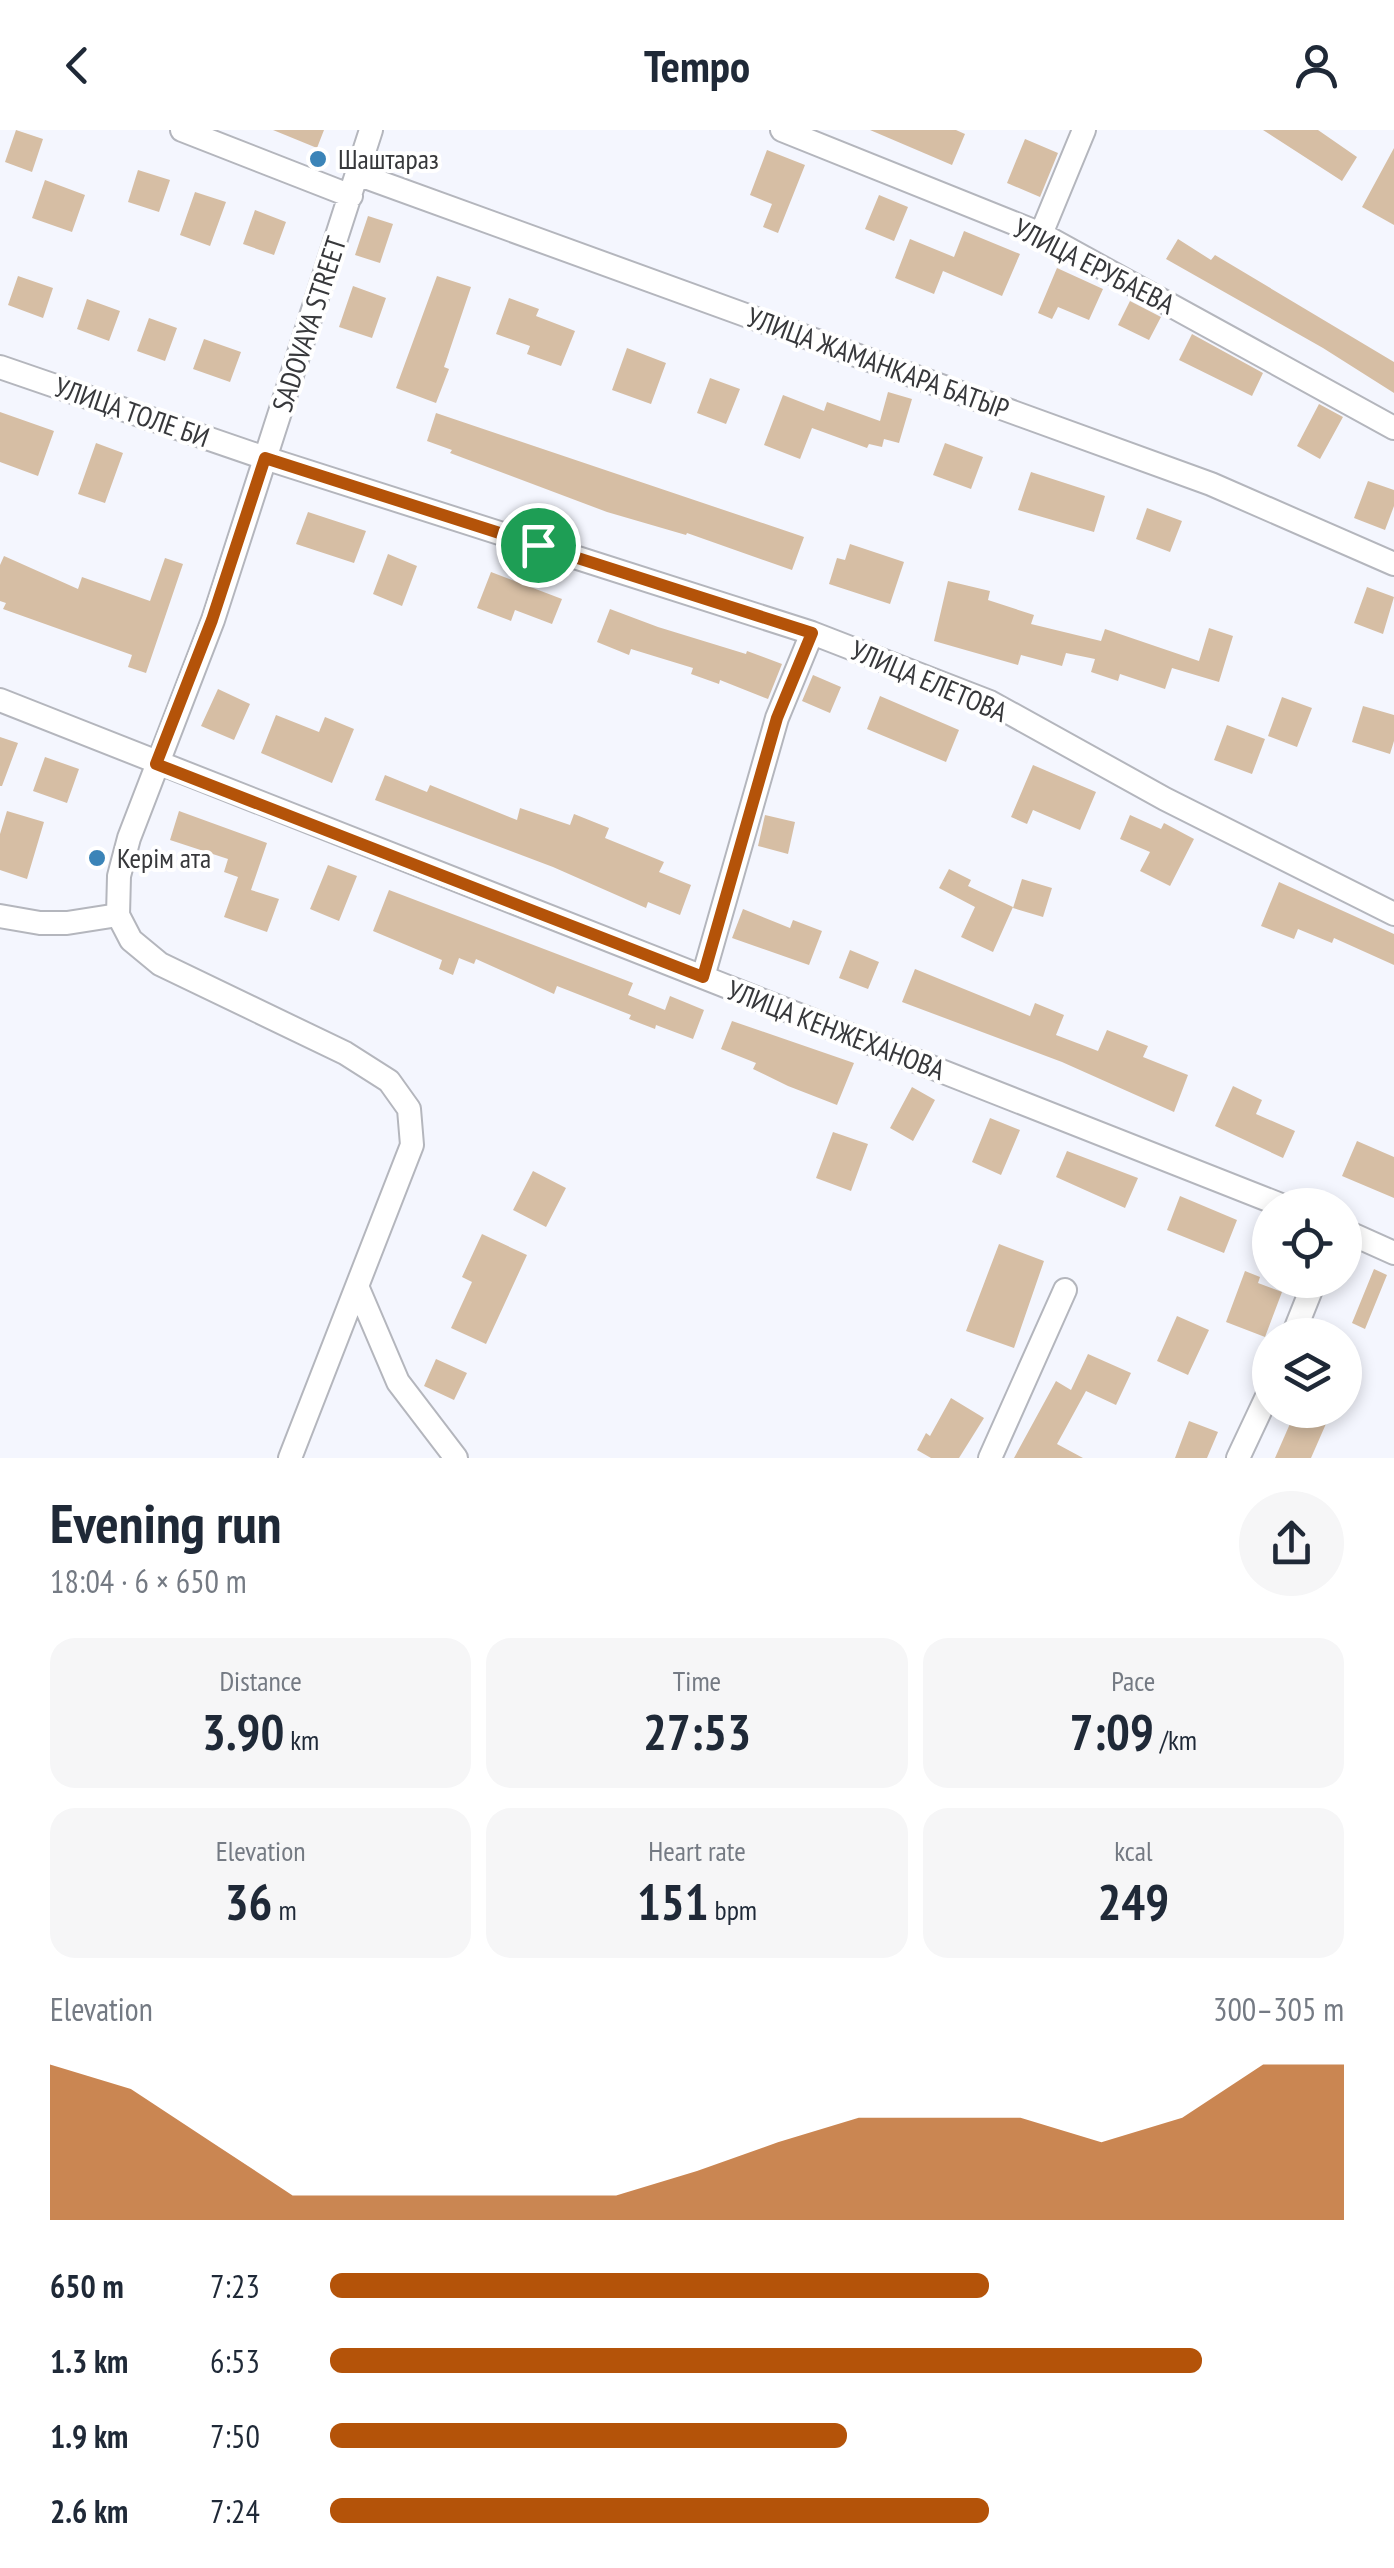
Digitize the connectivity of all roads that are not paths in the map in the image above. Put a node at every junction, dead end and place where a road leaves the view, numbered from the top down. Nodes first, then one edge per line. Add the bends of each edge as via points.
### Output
1 (182, 130) edge
2 (371, 130) edge
3 (782, 130) edge
4 (1084, 130) edge
5 (354, 185) junction
6 (1041, 234) junction
7 (0, 367) edge
8 (1394, 428) edge
9 (265, 458) junction
10 (1394, 564) edge
11 (812, 633) junction
12 (0, 700) edge
13 (156, 764) junction
14 (1394, 914) edge
15 (118, 915) junction
16 (6, 916) edge
17 (703, 977) junction
18 (1252, 1194) edge
19 (1362, 1238) edge
20 (1394, 1252) edge
21 (357, 1286) junction
22 (1065, 1290) dead end
23 (1252, 1428) edge
24 (290, 1458) edge
25 (456, 1458) edge
26 (990, 1458) edge
27 (1238, 1458) edge

1 - 5 street, УЛИЦА ЖАМАНКАРА БАТЫР
2 - 5 street, SADOVAYA STREET
3 - 6 street, УЛИЦА ЕРУБАЕВА
4 - 6 street
5 - 9 street, SADOVAYA STREET
5 - 10 street, УЛИЦА ЖАМАНКАРА БАТЫР via 1210,484
6 - 8 street, УЛИЦА ЕРУБАЕВА
7 - 9 street, УЛИЦА ТОЛЕ БИ
9 - 11 street, УЛИЦА ЕЛЕТОВА
9 - 13 street, SADOVAYA STREET
11 - 14 street, УЛИЦА ЕЛЕТОВА via 990,702
11 - 17 street via 777,718
12 - 13 street, УЛИЦА КЕНЖЕХАНОВА
13 - 15 street, SADOVAYA STREET via 119,876
13 - 17 street, УЛИЦА КЕНЖЕХАНОВА
15 - 16 street via 40,923
15 - 21 street via 131,940 160,964 345,1053 389,1081 410,1109 412,1145
17 - 18 street, УЛИЦА КЕНЖЕХАНОВА
19 - 20 street
21 - 24 street
21 - 25 street via 398,1382
22 - 26 street
23 - 27 street

